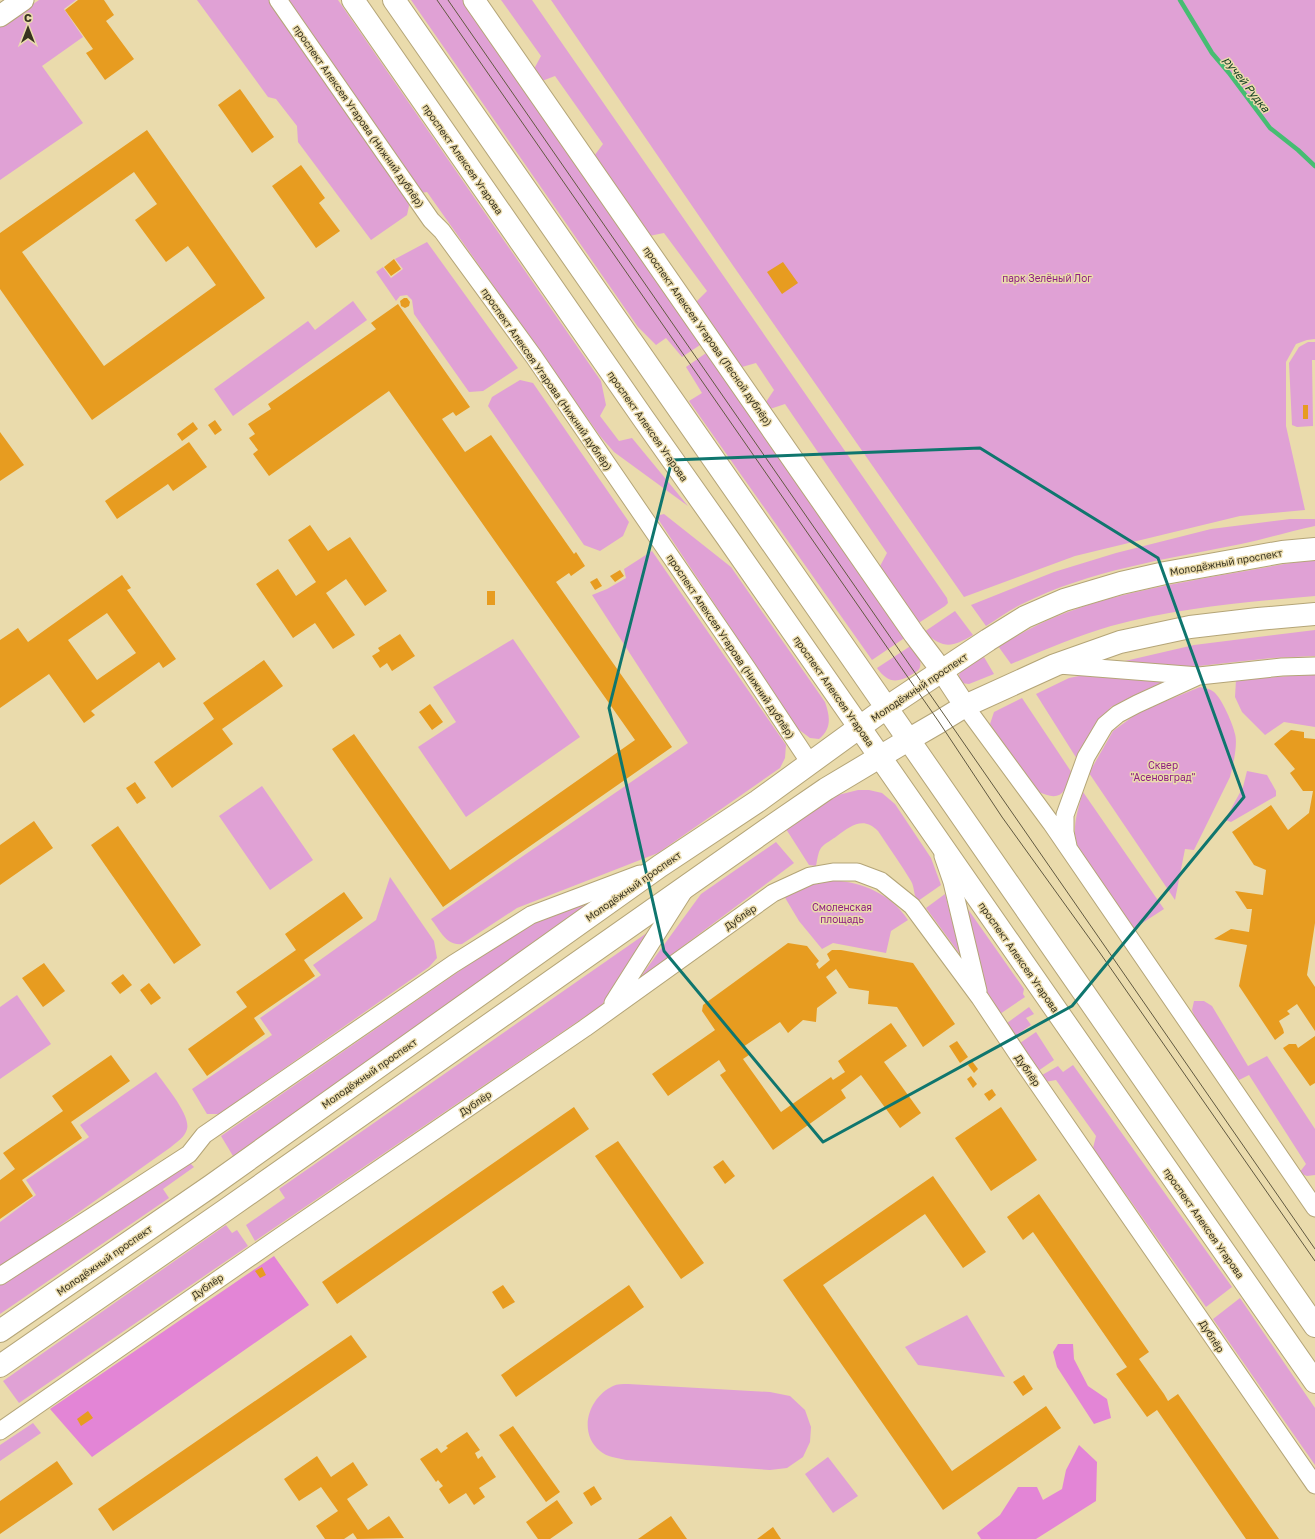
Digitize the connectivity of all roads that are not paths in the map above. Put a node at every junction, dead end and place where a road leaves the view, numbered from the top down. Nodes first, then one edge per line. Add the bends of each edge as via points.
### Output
1 (23, 0) edge
2 (278, 0) edge
3 (353, 0) edge
4 (394, 0) edge
5 (474, 0) edge
6 (0, 16) edge
7 (1315, 548) edge
8 (1315, 614) edge
9 (1055, 665) junction
10 (1315, 666) edge
11 (942, 671) junction
12 (1199, 676) junction
13 (964, 706) junction
14 (886, 708) junction
15 (860, 728) junction
16 (908, 740) junction
17 (880, 757) junction
18 (810, 763) junction
19 (826, 789) junction
20 (938, 840) junction
21 (1068, 848) junction
22 (660, 866) junction
23 (687, 886) junction
24 (980, 998) junction
25 (608, 1010) junction
26 (1315, 1208) edge
27 (0, 1276) edge
28 (1315, 1326) edge
29 (0, 1331) edge
30 (0, 1366) edge
31 (1315, 1382) edge
32 (0, 1431) edge
33 (1315, 1485) edge

1 - 6 street
2 - 18 street, проспект Алексея Угарова (Нижний дублёр) via 431,220 442,231 538,364
3 - 15 main road, проспект Алексея Угарова
4 - 14 main road
5 - 11 street, проспект Алексея Угарова (Лесной дублёр)
7 - 11 main road, Молодёжный проспект via 1165,573 1064,600 1025,617
8 - 9 main road via 1190,628 1120,642
9 - 12 street
9 - 13 main road
10 - 12 street
11 - 13 street, проспект Алексея Угарова (Лесной дублёр)
11 - 14 main road, Молодёжный проспект
12 - 21 street via 1137,704 1118,714 1105,725 1086,757 1065,815
13 - 16 main road
13 - 21 street
14 - 15 main road, Молодёжный проспект
14 - 16 main road
15 - 17 main road, проспект Алексея Угарова
15 - 18 main road, Молодёжный проспект
16 - 17 main road
16 - 28 main road
17 - 19 main road
17 - 20 main road, проспект Алексея Угарова
18 - 19 main road
18 - 22 main road, Молодёжный проспект
19 - 23 main road
20 - 24 street via 952,882
20 - 31 main road, проспект Алексея Угарова
21 - 26 street
22 - 27 street via 531,915 453,964 204,1135 189,1154
22 - 29 main road, Молодёжный проспект via 211,1186
23 - 25 street
23 - 30 main road via 234,1205
24 - 25 street, Дублёр via 912,906 881,881 857,872 833,872 810,876 773,893
24 - 33 street, Дублёр
25 - 32 street, Дублёр

